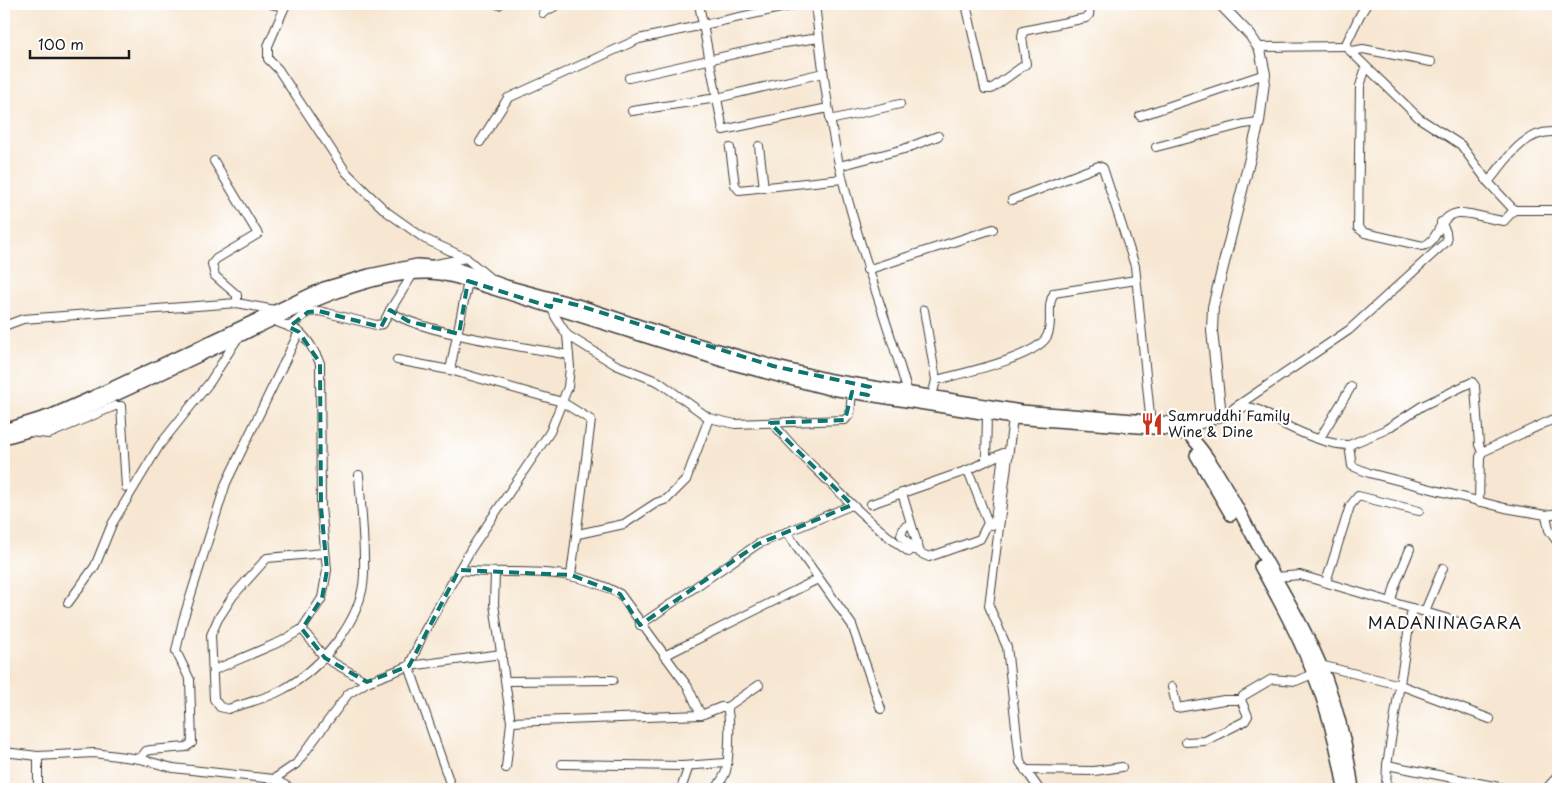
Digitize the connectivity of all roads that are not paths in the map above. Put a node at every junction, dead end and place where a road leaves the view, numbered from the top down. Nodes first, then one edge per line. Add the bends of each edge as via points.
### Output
1 (271, 4) edge
2 (559, 4) edge
3 (699, 4) edge
4 (799, 4) edge
5 (815, 4) edge
6 (966, 4) edge
7 (1090, 4) edge
8 (1220, 4) edge
9 (1367, 4) edge
10 (286, 5) edge
11 (543, 13) dead end
12 (703, 26) junction
13 (819, 38) junction
14 (1345, 46) junction
15 (1258, 47) junction
16 (1352, 51) junction
17 (710, 60) junction
18 (1431, 62) dead end
19 (1366, 68) junction
20 (824, 73) junction
21 (1265, 74) junction
22 (629, 78) dead end
23 (717, 98) junction
24 (900, 104) dead end
25 (828, 108) junction
26 (632, 111) dead end
27 (1140, 116) dead end
28 (830, 120) junction
29 (1259, 122) junction
30 (1553, 132) dead end
31 (938, 136) dead end
32 (480, 142) dead end
33 (760, 146) dead end
34 (1156, 146) dead end
35 (730, 148) dead end
36 (214, 161) dead end
37 (839, 166) junction
38 (842, 179) junction
39 (1488, 182) junction
40 (764, 188) junction
41 (1012, 200) dead end
42 (1514, 210) junction
43 (1558, 210) edge
44 (1442, 222) junction
45 (993, 229) dead end
46 (466, 258) junction
47 (435, 266) junction
48 (868, 270) junction
49 (413, 274) junction
50 (1136, 280) junction
51 (468, 281) junction
52 (496, 282) junction
53 (521, 295) junction
54 (238, 303) junction
55 (551, 303) junction
56 (390, 310) junction
57 (924, 310) dead end
58 (274, 315) junction
59 (4, 326) edge
60 (251, 326) junction
61 (289, 327) junction
62 (299, 332) junction
63 (459, 334) junction
64 (567, 335) junction
65 (237, 337) junction
66 (569, 355) junction
67 (397, 360) dead end
68 (450, 370) junction
69 (936, 380) junction
70 (1351, 387) dead end
71 (869, 391) junction
72 (852, 392) junction
73 (908, 393) junction
74 (932, 397) junction
75 (562, 402) junction
76 (962, 406) junction
77 (1230, 410) junction
78 (987, 414) junction
79 (1221, 416) junction
80 (1558, 417) edge
81 (709, 418) junction
82 (1014, 418) junction
83 (773, 423) junction
84 (1151, 423) junction
85 (4, 430) edge
86 (27, 431) junction
87 (1182, 432) junction
88 (4, 438) edge
89 (1320, 438) junction
90 (1349, 445) junction
91 (1482, 452) junction
92 (986, 461) junction
93 (968, 470) junction
94 (359, 475) dead end
95 (126, 487) dead end
96 (902, 493) junction
97 (1479, 502) junction
98 (871, 504) dead end
99 (852, 505) junction
100 (1419, 511) dead end
101 (1558, 513) edge
102 (1546, 515) junction
103 (911, 524) junction
104 (992, 525) dead end
105 (786, 532) junction
106 (578, 534) junction
107 (1558, 543) edge
108 (1410, 549) dead end
109 (324, 553) junction
110 (1443, 568) dead end
111 (459, 570) junction
112 (495, 573) junction
113 (571, 575) junction
114 (1276, 577) junction
115 (818, 579) junction
116 (1326, 582) junction
117 (1391, 601) junction
118 (68, 604) dead end
119 (1412, 608) junction
120 (1425, 611) junction
121 (1462, 623) dead end
122 (640, 625) junction
123 (302, 629) junction
124 (502, 654) junction
125 (664, 656) junction
126 (325, 658) junction
127 (409, 666) junction
128 (1317, 669) junction
129 (214, 670) junction
130 (613, 680) dead end
131 (367, 682) junction
132 (506, 682) junction
133 (759, 684) dead end
134 (1400, 685) junction
135 (1172, 687) dead end
136 (1241, 700) junction
137 (727, 707) junction
138 (881, 708) dead end
139 (701, 714) junction
140 (1490, 719) dead end
141 (511, 722) junction
142 (1186, 742) dead end
143 (4, 752) edge
144 (38, 756) junction
145 (140, 759) junction
146 (725, 763) junction
147 (562, 764) dead end
148 (1386, 765) junction
149 (689, 766) junction
150 (1122, 767) dead end
151 (506, 768) dead end
152 (1025, 770) junction
153 (1558, 776) edge
154 (274, 779) junction
155 (38, 789) edge
156 (292, 789) edge
157 (452, 789) edge
158 (681, 789) edge
159 (716, 789) edge
160 (1039, 789) edge
161 (1344, 789) edge
162 (1353, 789) edge
163 (1386, 789) edge
164 (1509, 789) edge
165 (1546, 789) edge

1 - 10 street
2 - 11 street
3 - 12 street
4 - 12 street
5 - 13 street
6 - 7 street via 985,89 990,89 1026,64 1023,31 1086,18
8 - 15 street
9 - 14 street
10 - 46 street via 268,46 268,58 346,172 387,212 429,242
12 - 17 street
12 - 32 street via 639,38 508,98
13 - 17 street
13 - 20 street
14 - 15 street
14 - 16 street
15 - 21 street
16 - 18 street via 1363,49
16 - 19 street
17 - 22 street
17 - 23 street
19 - 39 street via 1419,118 1461,145
19 - 44 street via 1360,86 1358,228 1365,233 1423,246 1433,240
20 - 23 street
20 - 25 street
21 - 27 street
21 - 29 street
23 - 25 street via 723,130
23 - 26 street
24 - 28 street
25 - 28 street
28 - 37 street
29 - 34 street
29 - 79 street via 1214,306 1212,330
30 - 39 street via 1530,136
31 - 37 street via 904,149
33 - 40 street
35 - 40 street via 737,189
36 - 54 street via 258,234 212,264 216,276 237,295
37 - 38 street
38 - 40 street
38 - 48 street
39 - 42 street
41 - 50 street via 1098,166 1103,168 1135,266
42 - 43 street
42 - 44 street via 1504,222 1459,213
44 - 77 street via 1447,241 1349,330
45 - 48 street
46 - 47 street
46 - 52 street
47 - 52 main road via 455,268
47 - 58 main road via 408,267 353,279 324,288
48 - 73 street
49 - 51 main road via 444,274
49 - 56 street
49 - 58 main road via 344,290
50 - 69 street via 1054,292 1049,301 1048,334 1042,343 992,365
50 - 84 street
51 - 53 main road
51 - 63 street
52 - 53 main road
53 - 55 main road
54 - 58 street
54 - 59 street via 23,318
55 - 64 street
55 - 71 main road
55 - 72 main road via 733,364
56 - 61 street via 383,324 319,311 308,312
56 - 63 street via 408,321
57 - 69 street
58 - 60 main road
58 - 61 street via 280,325
60 - 65 main road
60 - 85 main road via 95,396
61 - 62 street
62 - 109 street via 320,363
62 - 145 street via 226,483 183,620 176,651 190,680 192,743 186,747 146,751
63 - 66 street
63 - 68 street
64 - 66 street
64 - 81 street via 616,365 659,382
65 - 86 main road via 90,407
65 - 118 street via 210,382 159,446 112,524 95,566
66 - 75 street via 568,388
67 - 68 street
68 - 75 street
69 - 74 street
70 - 89 street
71 - 72 main road
71 - 73 main road
71 - 76 main road
72 - 83 street via 850,414 845,420
73 - 74 main road
74 - 76 main road
75 - 106 street via 591,420
75 - 111 street via 550,432
76 - 78 main road
76 - 84 main road
77 - 79 street
77 - 89 street via 1257,408 1285,425
78 - 82 main road
78 - 92 street
79 - 87 street
80 - 91 street
81 - 83 street via 735,424
81 - 106 street via 686,480 667,498 624,524
82 - 84 main road
82 - 152 street via 989,606 1007,647 1020,762
83 - 99 street
84 - 87 main road via 1172,422
86 - 88 main road
86 - 95 street via 49,434 121,406
87 - 114 main road via 1217,473
87 - 128 main road
89 - 90 street
90 - 91 street via 1385,430 1422,406 1472,382
90 - 97 street via 1352,466 1361,470
91 - 97 street
92 - 93 street
92 - 104 street via 1003,453
93 - 96 street
93 - 103 street via 988,523 983,537 924,556 920,553
94 - 126 street via 364,575 361,598 352,620
96 - 98 street
96 - 103 street
97 - 102 street
99 - 103 street via 890,538 912,551 901,535 904,527
99 - 105 street
100 - 116 street via 1358,496 1350,506
101 - 102 street
102 - 107 street via 1549,530
105 - 115 street
105 - 122 street via 758,544
106 - 113 street
108 - 117 street
109 - 123 street via 327,570 322,598
109 - 129 street via 267,558 233,596 218,619 211,635
110 - 120 street
111 - 112 street
111 - 127 street
112 - 113 street via 538,571
112 - 124 street via 494,604
113 - 122 street via 620,594
114 - 116 street via 1300,575
114 - 128 main road via 1304,629
115 - 125 street
115 - 138 street via 852,625
116 - 117 street
117 - 119 street
119 - 120 street
119 - 134 street
120 - 121 street
122 - 125 street
123 - 126 street
123 - 129 street via 227,667
124 - 127 street
124 - 132 street
125 - 139 street via 688,687
126 - 129 street via 282,690 228,708 220,707 214,699
126 - 131 street
127 - 131 street
127 - 157 street
128 - 134 street
128 - 136 street via 1296,681 1268,680
128 - 161 main road
128 - 162 main road via 1340,726
130 - 132 street
131 - 154 street via 348,694 296,764
132 - 141 street
133 - 137 street
134 - 140 street
134 - 148 street
135 - 136 street via 1175,706 1179,708
136 - 142 street via 1248,716 1245,720 1205,740
137 - 139 street
137 - 146 street via 729,742
139 - 141 street
141 - 151 street
143 - 144 street
144 - 145 street via 94,753
144 - 155 street
145 - 154 street via 173,768
146 - 149 street
146 - 159 street via 726,771
147 - 149 street
148 - 163 street
148 - 164 street
149 - 158 street
150 - 152 street
152 - 160 street
153 - 165 street
154 - 156 street

